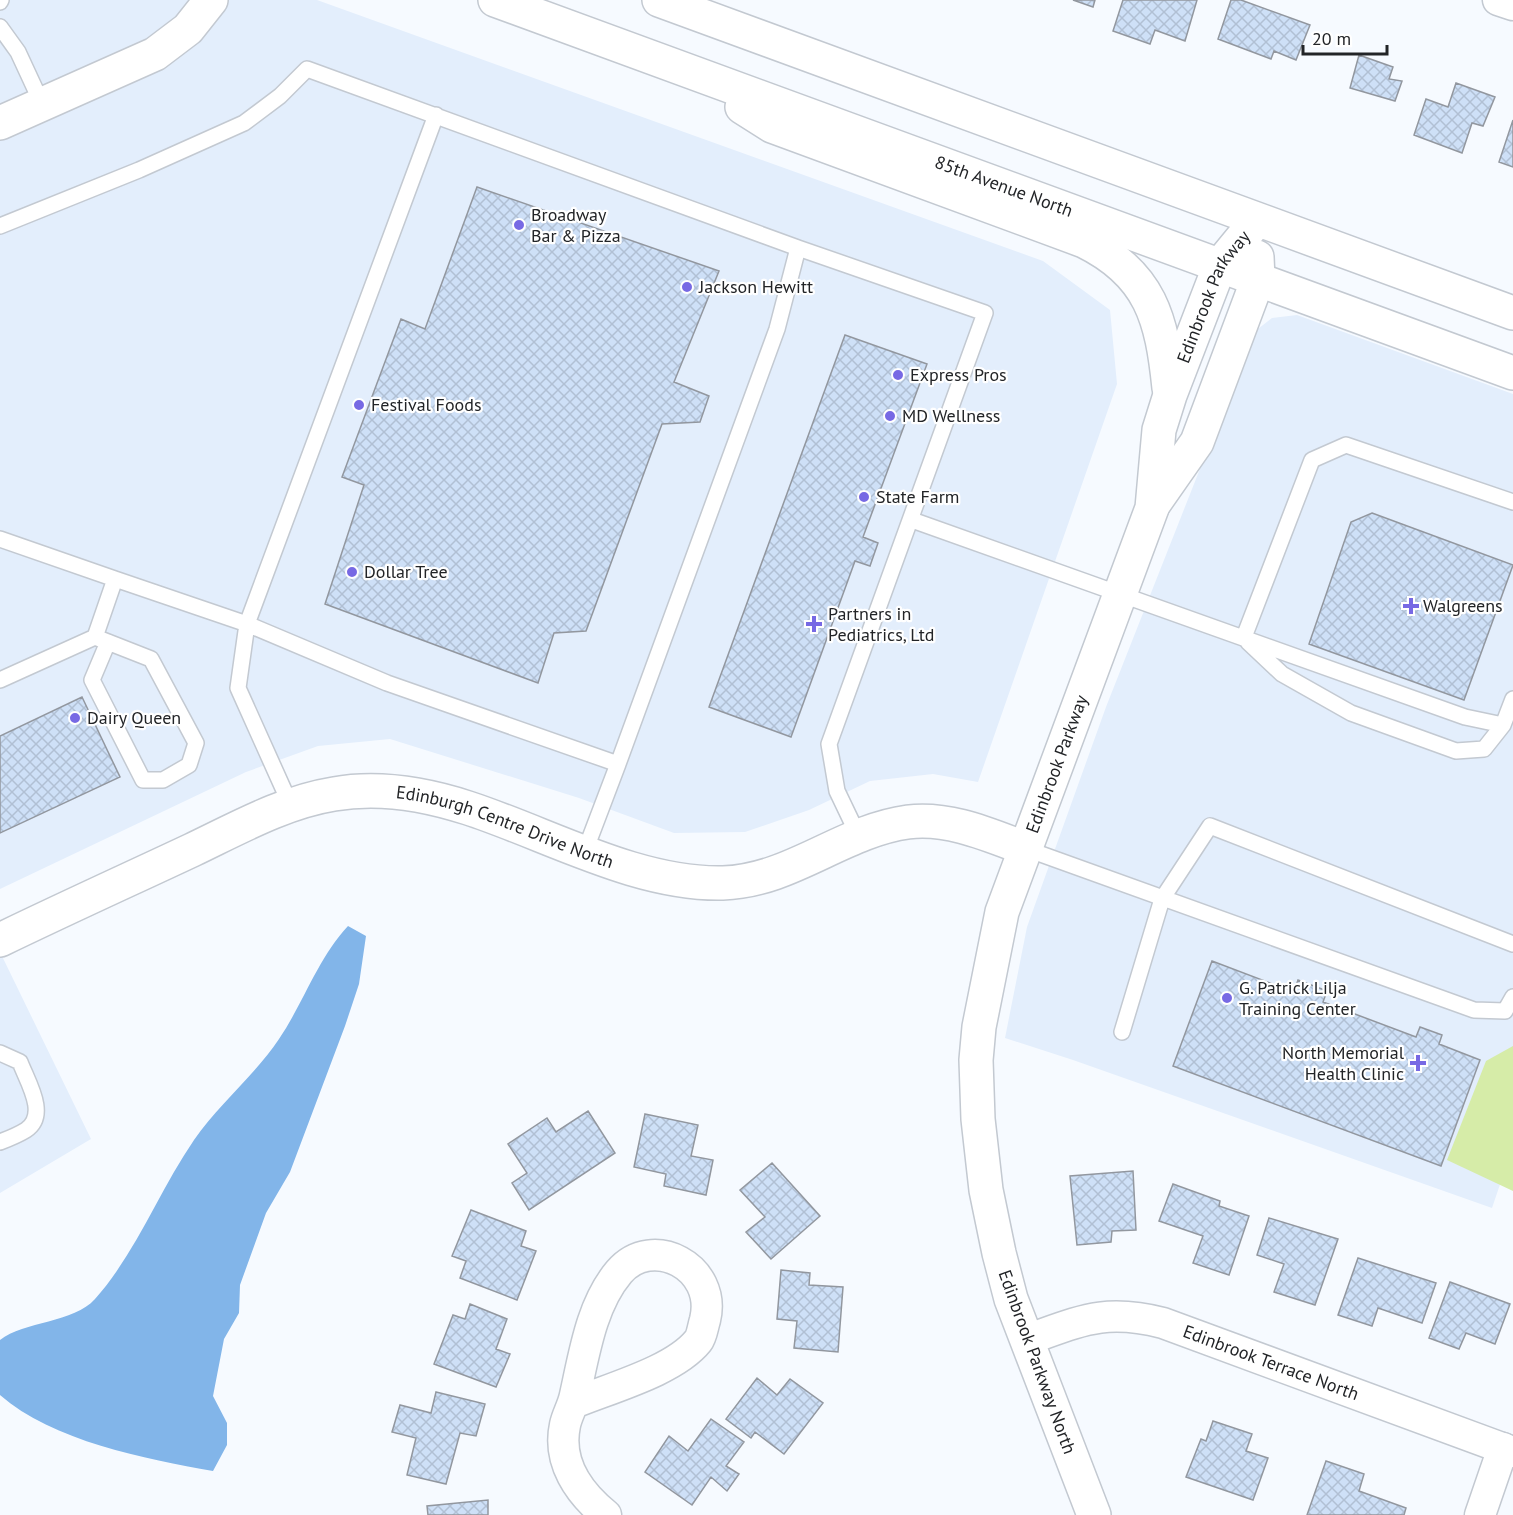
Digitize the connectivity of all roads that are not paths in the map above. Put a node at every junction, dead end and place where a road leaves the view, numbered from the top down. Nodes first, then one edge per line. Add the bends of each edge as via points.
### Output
1 (192, 0) edge
2 (210, 0) edge
3 (495, 0) edge
4 (658, 0) edge
5 (1498, 0) edge
6 (1513, 5) edge
7 (0, 27) edge
8 (171, 44) junction
9 (683, 69) junction
10 (43, 106) junction
11 (436, 115) junction
12 (0, 123) edge
13 (1257, 219) junction
14 (0, 226) edge
15 (798, 248) junction
16 (1220, 265) junction
17 (1257, 279) junction
18 (1513, 313) edge
19 (1513, 373) edge
20 (1170, 395) junction
21 (1513, 502) edge
22 (1152, 508) junction
23 (912, 520) junction
24 (0, 539) edge
25 (115, 579) junction
26 (1120, 594) junction
27 (247, 624) junction
28 (1244, 638) junction
29 (101, 639) junction
30 (0, 680) edge
31 (1513, 699) edge
32 (1503, 725) junction
33 (618, 764) junction
34 (291, 806) junction
35 (858, 835) junction
36 (1024, 848) junction
37 (585, 851) junction
38 (1162, 899) junction
39 (0, 940) edge
40 (1513, 944) edge
41 (1513, 997) edge
42 (979, 1027) joint
43 (1122, 1032) dead end
44 (0, 1053) edge
45 (0, 1142) edge
46 (1026, 1340) junction
47 (574, 1403) junction
48 (1508, 1450) edge
49 (606, 1515) edge
50 (1094, 1515) edge
51 (1479, 1515) edge

1 - 8 street
2 - 8 street via 200,16
3 - 9 street, 85th Avenue North
4 - 13 street
5 - 6 street
7 - 10 lane via 18,52
8 - 10 street
9 - 16 street, 85th Avenue North
9 - 20 street via 772,126 1109,254 1128,271 1151,303 1165,346
10 - 12 street
11 - 14 lane via 308,69 244,123
11 - 15 lane
11 - 27 lane
13 - 16 street, Edinbrook Parkway
13 - 17 street, Edinbrook Parkway
13 - 18 street
15 - 23 lane via 985,313
15 - 33 lane via 777,329
16 - 17 street, 85th Avenue North
16 - 20 street, Edinbrook Parkway
17 - 19 street, 85th Avenue North
17 - 22 street, Edinbrook Parkway via 1197,442
20 - 22 street, Edinbrook Parkway via 1159,430
21 - 28 lane via 1346,445 1312,460
22 - 26 street, Edinbrook Parkway
23 - 26 lane
23 - 35 lane via 829,744 837,791
24 - 25 lane
25 - 27 lane
25 - 29 lane
26 - 28 lane
26 - 36 street, Edinbrook Parkway
27 - 33 lane via 387,683
27 - 34 lane via 238,688
28 - 32 lane via 1465,717
28 - 32 lane via 1282,674 1352,713 1456,751 1484,749
29 - 29 lane via 151,659 191,733 195,743 189,765 163,780 143,780 92,681
29 - 30 lane
31 - 32 lane
33 - 37 lane
34 - 37 street, Edinburgh Centre Drive North via 335,793 367,790 434,797
34 - 39 street, Edinburgh Centre Drive North
35 - 36 street, Edinburgh Centre Drive North via 887,826 930,822 975,830
35 - 37 street, Edinburgh Centre Drive North via 780,872 724,883 654,874
36 - 38 lane
36 - 42 street, Edinbrook Parkway via 1002,912
38 - 40 lane via 1210,826
38 - 41 lane via 1474,1010 1504,1011
38 - 43 lane
42 - 46 street, Edinbrook Parkway North via 978,1119 986,1190 1005,1276
44 - 45 lane via 20,1062 36,1102 36,1117 28,1130
46 - 48 street, Edinbrook Terrace North via 1096,1318 1132,1315
46 - 50 street, Edinbrook Parkway North
47 - 47 street via 680,1358 700,1339 706,1314 705,1288 692,1268 670,1257 645,1256 620,1270 605,1292 587,1342
47 - 49 street via 565,1426 564,1455 575,1483
48 - 51 street

